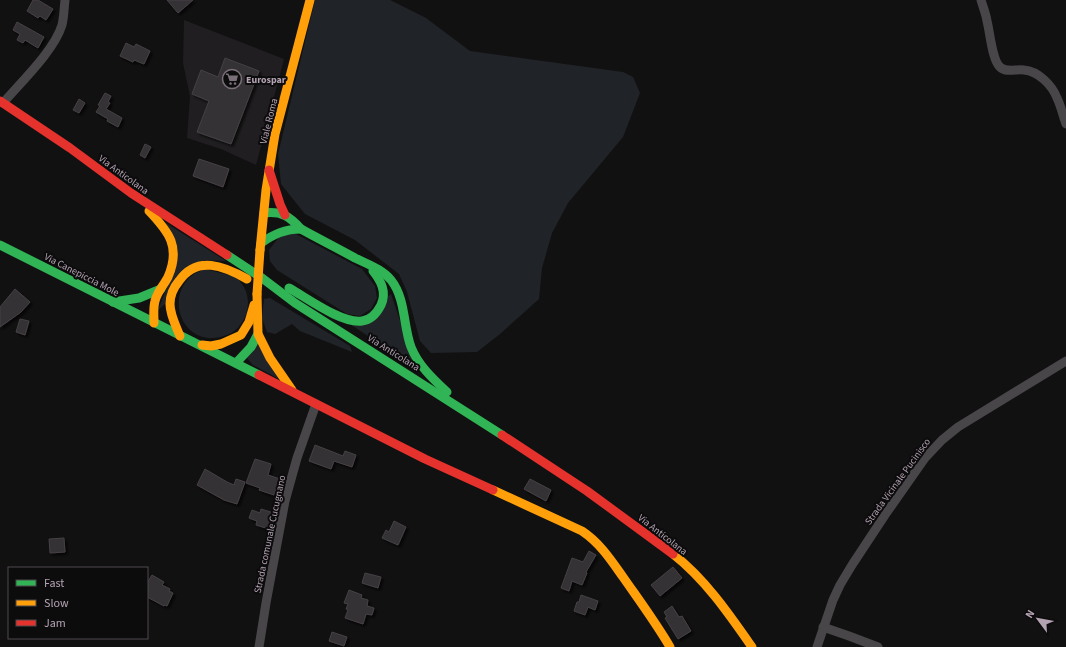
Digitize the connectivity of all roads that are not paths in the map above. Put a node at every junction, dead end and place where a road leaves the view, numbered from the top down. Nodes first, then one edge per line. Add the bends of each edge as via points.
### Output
1 (65, 0) edge
2 (310, 0) edge
3 (981, 0) edge
4 (2, 102) edge
5 (1066, 124) edge
6 (269, 170) junction
7 (131, 193) junction
8 (264, 213) junction
9 (285, 215) junction
10 (296, 229) junction
11 (0, 245) edge
12 (261, 247) junction
13 (363, 262) junction
14 (262, 278) junction
15 (161, 289) junction
16 (257, 294) junction
17 (113, 302) junction
18 (170, 302) junction
19 (295, 303) junction
20 (154, 323) junction
21 (258, 334) junction
22 (241, 335) junction
23 (180, 336) junction
24 (198, 345) junction
25 (1066, 361) edge
26 (236, 363) junction
27 (293, 392) junction
28 (316, 404) junction
29 (474, 417) junction
30 (823, 627) junction
31 (259, 647) edge
32 (670, 647) edge
33 (752, 647) edge
34 (817, 647) edge
35 (878, 647) edge

1 - 4 street via 58,36 42,59
2 - 6 main road, Viale Roma
3 - 5 street via 995,61 1003,69 1024,70 1041,77 1057,98
4 - 7 main road, Via Anticolana
6 - 8 main road, Viale Roma
6 - 9 main road
7 - 14 main road, Via Anticolana
7 - 15 main road via 161,224 172,241 173,265
8 - 9 main road via 276,212
8 - 10 main road via 278,223
8 - 12 main road, Viale Roma
9 - 10 main road
10 - 12 main road via 275,233
10 - 13 main road
11 - 17 main road, Via Canepiccia Mole
12 - 16 main road, Viale Roma, bridge
13 - 14 main road via 380,280 384,293 378,312 361,321 344,317 286,286
13 - 29 main road via 390,279 396,289 410,345 418,360 436,382
14 - 19 main road, Via Anticolana
15 - 17 main road via 139,298
15 - 20 main road via 155,304
16 - 21 main road
16 - 22 main road
17 - 20 main road, Via Canepiccia Mole
18 - 19 main road via 174,289 183,275 193,268 209,265 233,271 273,294
18 - 20 main road
18 - 23 main road
19 - 29 main road, Via Anticolana
20 - 23 main road, Via Canepiccia Mole
21 - 26 main road via 251,347
21 - 27 main road via 273,363
22 - 24 main road via 222,344
22 - 26 main road
23 - 24 main road, Via Canepiccia Mole
24 - 26 main road, Via Canepiccia Mole
25 - 30 street, Strada Vicinale Pucinisco via 958,427 933,449 848,571
26 - 27 main road, Via Canepiccia Mole
27 - 28 main road, Via Canepiccia Mole
28 - 31 street, Strada comunale Cucugnano via 285,501
28 - 32 main road, Via Canepiccia Mole via 441,467 588,534 605,551
29 - 33 main road, Via Anticolana via 669,550 717,598
30 - 34 street, Strada Vicinale Pucinisco
30 - 35 street

